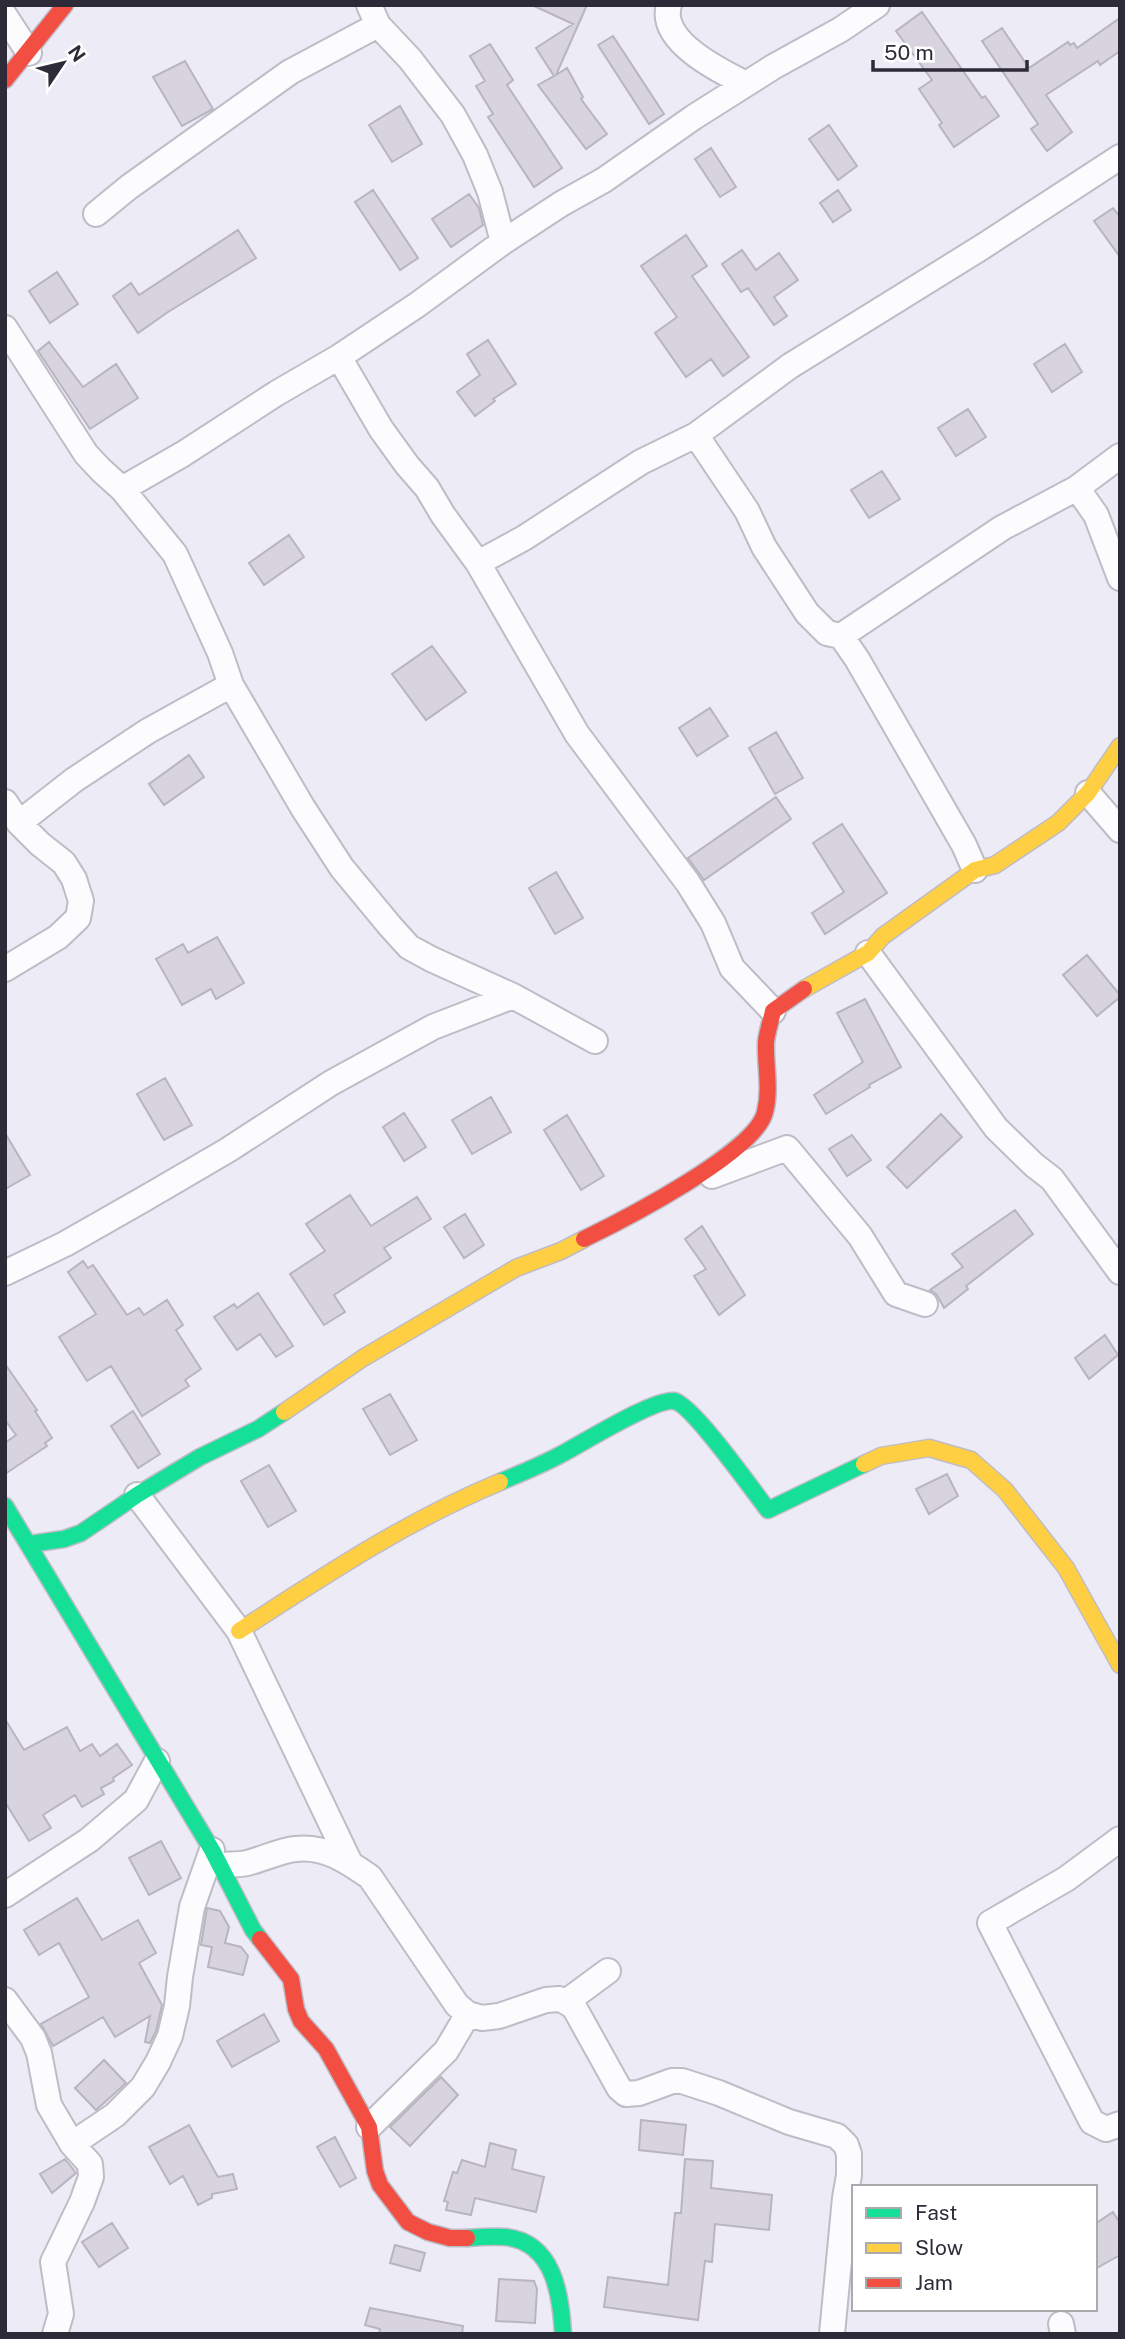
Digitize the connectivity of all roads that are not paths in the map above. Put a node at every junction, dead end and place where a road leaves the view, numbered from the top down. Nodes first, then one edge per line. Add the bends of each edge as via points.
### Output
1 (65, 5) edge
2 (670, 5) edge
3 (877, 5) edge
4 (374, 15) edge
5 (5, 16) edge
6 (29, 53) junction
7 (5, 80) edge
8 (746, 84) junction
9 (1120, 157) edge
10 (96, 214) dead end
11 (503, 242) junction
12 (5, 328) edge
13 (339, 356) junction
14 (696, 435) junction
15 (1120, 456) edge
16 (1077, 488) junction
17 (122, 489) junction
18 (478, 563) junction
19 (1120, 578) edge
20 (841, 636) junction
21 (231, 685) junction
22 (1120, 746) edge
23 (1088, 793) junction
24 (5, 802) edge
25 (19, 823) junction
26 (1120, 830) edge
27 (975, 870) junction
28 (868, 953) junction
29 (5, 969) edge
30 (513, 996) junction
31 (772, 1011) junction
32 (595, 1041) dead end
33 (678, 1188) junction
34 (1120, 1272) edge
35 (5, 1273) edge
36 (925, 1304) dead end
37 (136, 1495) junction
38 (5, 1506) edge
39 (30, 1544) junction
40 (239, 1632) junction
41 (1120, 1665) edge
42 (157, 1761) junction
43 (1120, 1839) edge
44 (216, 1858) junction
45 (350, 1863) junction
46 (5, 1895) edge
47 (608, 1971) dead end
48 (5, 2000) edge
49 (566, 2002) junction
50 (468, 2014) junction
51 (1120, 2124) edge
52 (369, 2127) junction
53 (72, 2144) junction
54 (55, 2334) edge
55 (562, 2334) edge
56 (832, 2334) edge

1 - 6 street
2 - 8 street via 671,30 685,45 705,62
3 - 8 street
4 - 10 street
4 - 11 street via 453,115 490,191
5 - 6 street
6 - 7 street
8 - 11 street
9 - 14 street via 790,366
11 - 13 street
12 - 17 street via 86,454
13 - 17 street
13 - 18 street via 381,429
14 - 18 street via 641,462
14 - 20 street via 747,510 764,547 807,613 827,633
15 - 16 street
16 - 19 street via 1096,515
16 - 20 street via 1002,528
17 - 21 street via 175,554
18 - 31 street via 577,734 688,883 713,923 732,968
20 - 27 street
21 - 25 street via 148,731
21 - 30 street via 342,868 409,947
22 - 23 street
23 - 26 street
23 - 27 street via 1058,823 1023,848 995,865
24 - 25 street
25 - 29 street via 64,863 81,901 78,918 58,937
27 - 28 street via 883,936
28 - 31 street via 813,982
28 - 34 street via 996,1128 1052,1179
30 - 32 street
30 - 35 street via 433,1027 331,1083 144,1199
31 - 33 street via 766,1040 765,1115 745,1142
33 - 36 street via 787,1148 860,1236 896,1294
33 - 37 street via 561,1251 516,1268 363,1358 258,1429
37 - 39 street via 81,1533
37 - 40 street
38 - 39 street
39 - 42 street
40 - 41 street via 378,1541 671,1401 679,1402 695,1418 768,1510 881,1455 929,1448 971,1460 1005,1490 1066,1568
40 - 45 street
42 - 44 street
42 - 46 street via 136,1800 89,1840
43 - 51 street via 1066,1879 990,1923 1092,2122 1105,2129
44 - 45 street via 245,1864 294,1849 314,1848
44 - 52 street via 253,1930 291,1979 301,2021 326,2049
44 - 53 street via 192,1907 177,2006 158,2062 143,2087 116,2115
45 - 50 street via 370,1877 457,2005
47 - 49 street
48 - 53 street via 33,2038 49,2105
49 - 50 street via 546,2000 499,2016
49 - 56 street via 574,2007 626,2094 682,2081 830,2133 846,2145 849,2175
50 - 52 street via 446,2051
52 - 55 street via 380,2185 408,2222 450,2238 514,2239 549,2264 557,2285
53 - 54 street via 90,2164 91,2177 54,2262 61,2314

